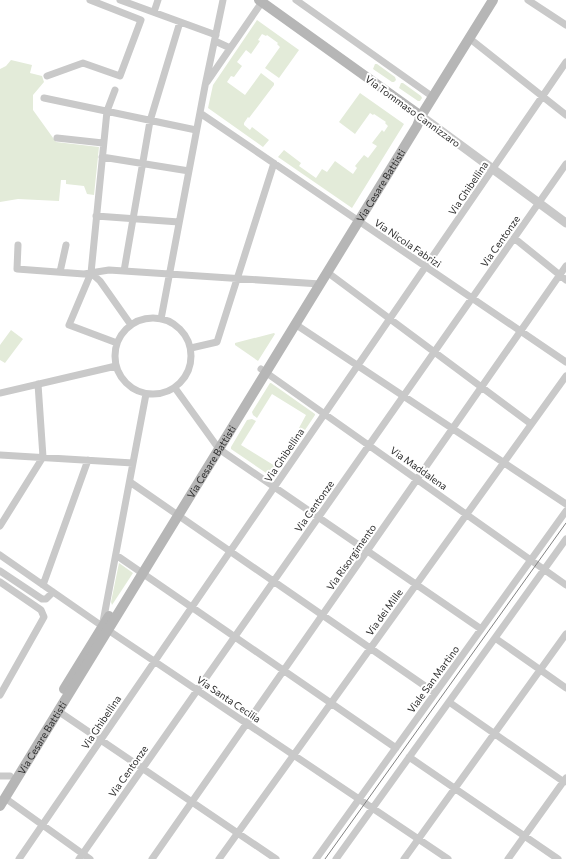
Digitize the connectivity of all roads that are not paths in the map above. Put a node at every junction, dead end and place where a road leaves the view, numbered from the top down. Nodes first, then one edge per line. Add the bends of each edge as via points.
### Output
1 (90, 0) edge
2 (120, 0) edge
3 (158, 0) edge
4 (223, 0) edge
5 (296, 0) edge
6 (493, 0) edge
7 (528, 0) edge
8 (261, 1) edge
9 (154, 12) junction
10 (180, 22) junction
11 (566, 25) edge
12 (215, 38) junction
13 (469, 38) junction
14 (230, 48) junction
15 (566, 62) edge
16 (48, 76) dead end
17 (205, 86) junction
18 (115, 90) dead end
19 (433, 97) junction
20 (542, 97) junction
21 (44, 98) dead end
22 (107, 112) junction
23 (200, 112) junction
24 (566, 115) edge
25 (421, 116) junction
26 (150, 121) junction
27 (196, 130) junction
28 (57, 138) dead end
29 (104, 143) junction
30 (102, 157) junction
31 (274, 163) junction
32 (143, 164) junction
33 (566, 164) edge
34 (493, 169) junction
35 (188, 171) junction
36 (539, 203) junction
37 (96, 216) junction
38 (134, 219) junction
39 (356, 219) junction
40 (179, 222) junction
41 (566, 223) edge
42 (514, 238) junction
43 (18, 245) dead end
44 (66, 245) dead end
45 (566, 266) edge
46 (426, 267) junction
47 (124, 271) junction
48 (60, 272) junction
49 (327, 272) junction
50 (91, 273) junction
51 (169, 274) junction
52 (560, 275) junction
53 (236, 279) junction
54 (566, 280) edge
55 (316, 284) junction
56 (472, 298) junction
57 (160, 319) junction
58 (390, 319) junction
59 (295, 324) junction
60 (131, 325) junction
61 (520, 331) junction
62 (117, 343) junction
63 (191, 348) junction
64 (434, 352) junction
65 (566, 362) edge
66 (116, 366) junction
67 (358, 366) junction
68 (264, 370) junction
69 (566, 376) edge
70 (38, 384) junction
71 (481, 387) junction
72 (175, 388) junction
73 (0, 393) edge
74 (146, 394) junction
75 (403, 396) junction
76 (325, 414) junction
77 (531, 424) junction
78 (452, 428) junction
79 (369, 445) junction
80 (217, 446) junction
81 (0, 455) edge
82 (43, 457) junction
83 (88, 460) junction
84 (504, 462) junction
85 (133, 463) junction
86 (417, 479) junction
87 (130, 482) junction
88 (274, 487) junction
89 (566, 504) edge
90 (566, 511) edge
91 (176, 513) junction
92 (467, 514) junction
93 (318, 517) junction
94 (0, 526) edge
95 (566, 539) edge
96 (230, 551) junction
97 (367, 551) junction
98 (0, 555) edge
99 (116, 555) junction
100 (531, 560) junction
101 (544, 569) junction
102 (0, 572) edge
103 (140, 572) junction
104 (274, 581) junction
105 (0, 582) edge
106 (416, 584) junction
107 (566, 584) edge
108 (43, 585) junction
109 (53, 592) junction
110 (192, 607) junction
111 (322, 615) junction
112 (105, 628) junction
113 (481, 629) junction
114 (566, 634) edge
115 (235, 637) junction
116 (495, 638) junction
117 (370, 648) junction
118 (155, 662) junction
119 (284, 670) junction
120 (540, 670) junction
121 (566, 688) edge
122 (197, 690) junction
123 (435, 693) junction
124 (0, 695) edge
125 (449, 702) junction
126 (331, 703) junction
127 (58, 711) junction
128 (247, 723) junction
129 (494, 734) junction
130 (101, 740) junction
131 (396, 748) junction
132 (294, 755) junction
133 (409, 757) junction
134 (142, 768) junction
135 (5, 776) edge
136 (565, 780) edge
137 (455, 788) junction
138 (2, 799) edge
139 (359, 799) junction
140 (192, 802) junction
141 (372, 808) junction
142 (42, 825) junction
143 (238, 833) junction
144 (524, 836) junction
145 (418, 839) junction
146 (81, 856) edge
147 (19, 859) edge
148 (90, 859) edge
149 (152, 859) edge
150 (219, 859) edge
151 (276, 859) edge
152 (316, 859) edge
153 (336, 859) edge
154 (404, 859) edge
155 (448, 859) edge
156 (508, 859) edge
157 (558, 859) edge

1 - 16 street via 141,20 120,76 83,63
2 - 9 street
3 - 9 street
4 - 12 street
5 - 19 street
6 - 13 main road, Via Cesare Battisti
7 - 11 street
8 - 14 street
8 - 25 main road, Via Tommaso Cannizzaro
9 - 10 street
10 - 12 street
10 - 26 street
12 - 14 street
12 - 17 street
13 - 19 main road, Via Cesare Battisti
13 - 20 street
14 - 17 street
15 - 20 street, Via Ghibellina
17 - 23 street
18 - 22 street
19 - 25 main road, Via Cesare Battisti
20 - 24 street
20 - 34 street, Via Ghibellina
21 - 22 street
22 - 26 street
22 - 29 street
23 - 27 street
23 - 31 street, Via Nicola Fabrizi
25 - 34 street, Via Tommaso Cannizzaro
25 - 39 main road, Via Cesare Battisti via 412,123
26 - 27 street
26 - 32 street
27 - 35 street
28 - 29 street
29 - 30 street
30 - 32 street
30 - 37 street
31 - 39 street, Via Nicola Fabrizi
31 - 53 street
32 - 35 street
32 - 38 street
33 - 36 street, Via Centonze
34 - 36 street, Via Tommaso Cannizzaro
34 - 46 street, Via Ghibellina
35 - 40 street
36 - 41 street, Via Tommaso Cannizzaro
36 - 42 street, Via Centonze
37 - 38 street
37 - 50 street
38 - 40 street
38 - 47 street
39 - 46 street, Via Nicola Fabrizi
39 - 49 main road, Via Cesare Battisti
39 - 55 main road, Via Cesare Battisti
40 - 51 street
42 - 52 street
42 - 56 street, Via Centonze
43 - 48 street via 17,269
44 - 48 street
45 - 52 street, Via Risorgimento
46 - 56 street, Via Nicola Fabrizi
46 - 58 street, Via Ghibellina
47 - 50 street
47 - 51 street
48 - 50 street
49 - 55 main road, Via Cesare Battisti
49 - 58 street
50 - 60 street via 100,281
50 - 62 street via 69,325
51 - 53 street
51 - 57 street
52 - 54 street
52 - 61 street, Via Risorgimento
53 - 55 street
53 - 63 street via 217,342
55 - 59 main road, Via Cesare Battisti
55 - 68 main road, Via Cesare Battisti
56 - 61 street, Via Nicola Fabrizi
56 - 64 street, Via Centonze
57 - 60 street via 145,319
57 - 63 street via 171,322 180,329
58 - 64 street
58 - 67 street, Via Ghibellina
59 - 67 street
59 - 68 main road, Via Cesare Battisti
60 - 62 street
61 - 65 street, Via Nicola Fabrizi
61 - 71 street, Via Risorgimento
62 - 66 street
63 - 72 street via 188,373
64 - 71 street
64 - 75 street, Via Centonze
66 - 70 street
66 - 74 street via 125,382 134,390
67 - 75 street
67 - 76 street, Via Ghibellina
68 - 76 street, Via Maddalena
68 - 80 main road, Via Cesare Battisti
69 - 77 street, Via dei Mille
70 - 73 street
70 - 82 street
71 - 77 street
71 - 78 street, Via Risorgimento
72 - 74 street via 164,393
72 - 80 street
74 - 85 street
75 - 78 street
75 - 79 street, Via Centonze
76 - 79 street, Via Maddalena
76 - 88 street, Via Ghibellina
77 - 84 street, Via dei Mille
78 - 84 street
78 - 86 street, Via Risorgimento
79 - 86 street, Via Maddalena
79 - 93 street, Via Centonze
80 - 88 street
80 - 91 main road, Via Cesare Battisti
81 - 82 street
82 - 83 street
82 - 94 street
83 - 85 street
83 - 108 street
84 - 89 street
84 - 92 street, Via dei Mille
85 - 87 street
86 - 92 street, Via Maddalena
86 - 97 street, Via Risorgimento
87 - 91 street
87 - 99 street
88 - 93 street
88 - 96 street, Via Ghibellina
90 - 100 street, Viale San Martino
91 - 96 street
91 - 103 main road, Via Cesare Battisti
92 - 100 street, Via Maddalena
92 - 106 street, Via dei Mille
93 - 97 street
93 - 104 street, Via Centonze
95 - 101 street
96 - 104 street
96 - 110 street, Via Ghibellina
97 - 106 street
97 - 111 street, Via Risorgimento
98 - 108 street, Via Santa Cecilia
99 - 103 street
99 - 112 street
100 - 101 street, Via Maddalena
100 - 113 street, Viale San Martino
101 - 107 street, Via Maddalena
101 - 116 street
102 - 109 street via 42,599 46,599
103 - 110 street
103 - 112 main road, Via Cesare Battisti
104 - 111 street
104 - 115 street, Via Centonze
105 - 124 street via 41,610 44,617
106 - 113 street
106 - 117 street, Via dei Mille
108 - 109 street, Via Santa Cecilia
109 - 112 street, Via Santa Cecilia
110 - 115 street
110 - 118 street, Via Ghibellina
111 - 117 street
111 - 119 street, Via Risorgimento
112 - 118 street, Via Santa Cecilia
112 - 127 main road, Via Cesare Battisti
112 - 135 main road, Via Cesare Battisti
113 - 123 street, Viale San Martino
114 - 120 street
115 - 119 street
115 - 122 street, Via Centonze
116 - 120 street
116 - 125 street
117 - 123 street
117 - 126 street, Via dei Mille
118 - 122 street, Via Santa Cecilia
118 - 130 street, Via Ghibellina
119 - 126 street
119 - 128 street, Via Risorgimento
120 - 121 street
120 - 129 street
122 - 128 street, Via Santa Cecilia
122 - 134 street, Via Centonze
123 - 131 street, Viale San Martino
125 - 129 street
125 - 133 street
126 - 131 street
126 - 132 street, Via dei Mille
127 - 130 street
127 - 138 main road, Via Cesare Battisti
128 - 132 street, Via Santa Cecilia
128 - 140 street, Via Risorgimento
129 - 136 street
129 - 137 street
130 - 134 street
130 - 142 street, Via Ghibellina
131 - 139 street, Viale San Martino
132 - 139 street, Via Santa Cecilia
132 - 143 street, Via dei Mille
133 - 137 street
133 - 141 street
134 - 140 street
134 - 146 street, Via Centonze
135 - 138 main road, Via Cesare Battisti
136 - 144 street
137 - 144 street
137 - 145 street
138 - 142 street
139 - 141 street, Via Santa Cecilia
139 - 152 street, Viale San Martino
140 - 143 street
140 - 149 street, Via Risorgimento
141 - 145 street, Via Santa Cecilia
141 - 153 street
142 - 146 street
142 - 147 street, Via Ghibellina
143 - 150 street, Via dei Mille
143 - 151 street
144 - 156 street
144 - 157 street
145 - 154 street
145 - 155 street, Via Santa Cecilia
146 - 148 street

